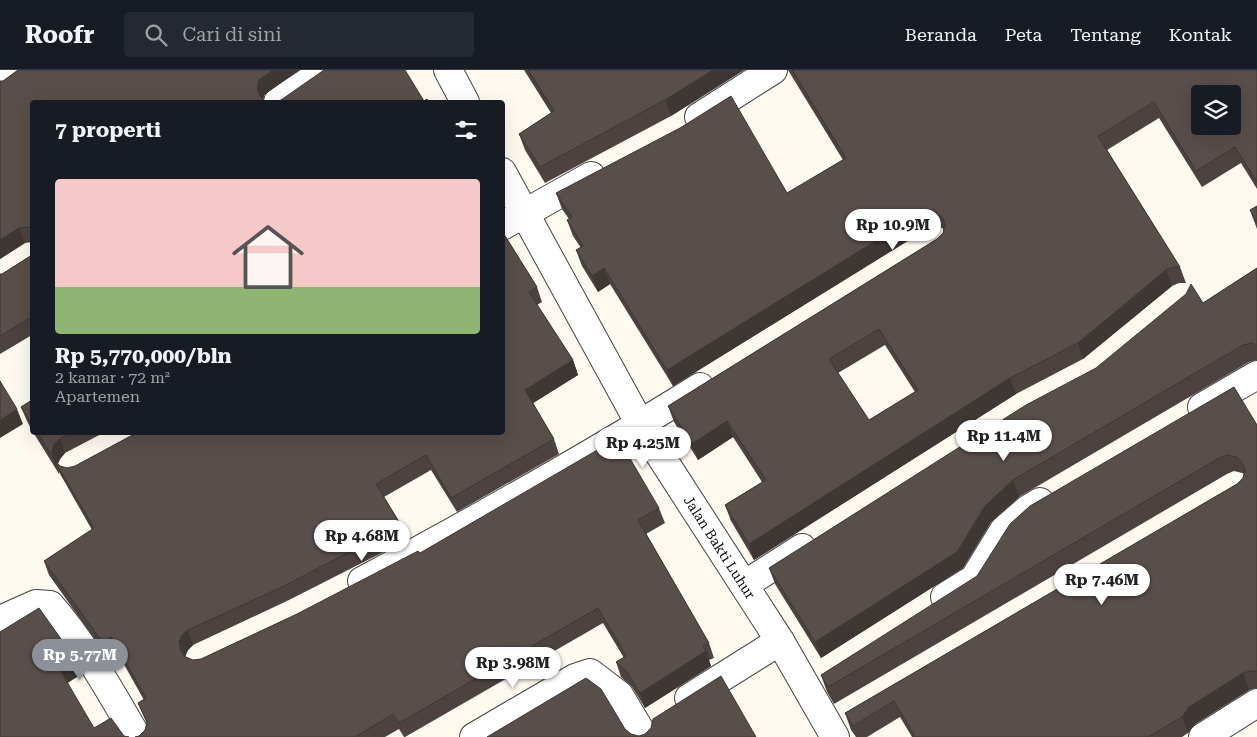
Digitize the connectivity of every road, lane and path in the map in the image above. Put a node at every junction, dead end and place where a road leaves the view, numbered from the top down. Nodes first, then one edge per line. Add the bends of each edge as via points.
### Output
1 (20, 70) edge
2 (326, 70) edge
3 (448, 70) edge
4 (774, 70) edge
5 (0, 82) edge
6 (281, 100) edge
7 (464, 100) edge
8 (679, 130) edge
9 (611, 166) edge
10 (505, 177) edge
11 (525, 211) junction
12 (505, 224) edge
13 (724, 372) edge
14 (1257, 375) edge
15 (1180, 420) edge
16 (640, 424) junction
17 (1061, 490) edge
18 (826, 532) edge
19 (744, 585) junction
20 (341, 592) edge
21 (926, 610) edge
22 (0, 620) edge
23 (780, 641) junction
24 (829, 672) edge
25 (805, 687) junction
26 (1257, 703) edge
27 (854, 710) edge
28 (832, 731) edge
29 (642, 733) edge
30 (137, 737) edge
31 (474, 737) edge
32 (1203, 737) edge

1 - 5 street
2 - 6 street
3 - 7 street
4 - 8 street
9 - 11 street
10 - 11 street, Jalan Bakti Luhur
11 - 12 street
11 - 16 street, Jalan Bakti Luhur
13 - 16 street
14 - 15 street
16 - 19 street, Jalan Bakti Luhur
16 - 20 street
17 - 21 street via 1027,510 1004,530 974,579
18 - 19 street
19 - 23 street, Jalan Bakti Luhur
22 - 30 street via 36,604 50,604 94,663
23 - 25 street, Jalan Bakti Luhur
23 - 29 street via 667,712
24 - 25 street
25 - 28 street, Jalan Bakti Luhur
26 - 32 street
27 - 28 street
29 - 31 street via 619,695 590,673 575,678

